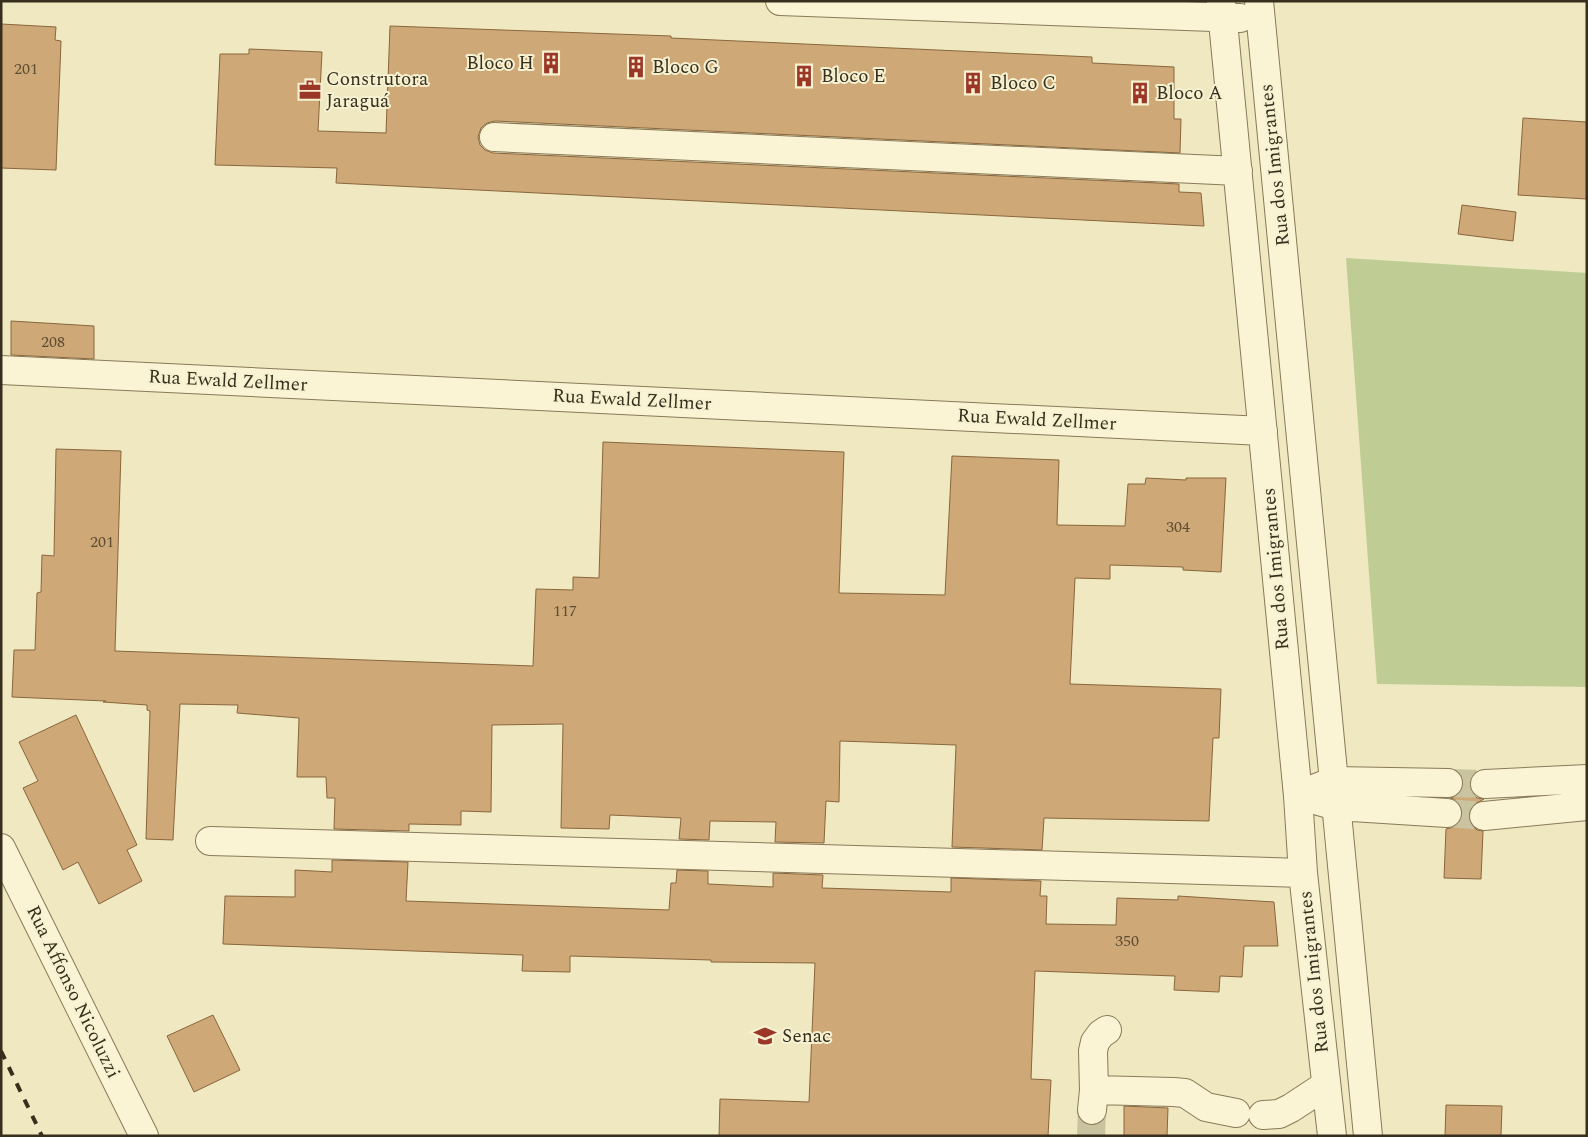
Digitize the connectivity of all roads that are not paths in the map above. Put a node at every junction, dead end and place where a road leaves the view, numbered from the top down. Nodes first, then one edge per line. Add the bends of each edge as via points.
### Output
1 (780, 1) edge
2 (1222, 10) edge
3 (1260, 10) edge
4 (494, 137) dead end
5 (1238, 171) junction
6 (1, 370) edge
7 (1263, 431) junction
8 (1587, 779) edge
9 (1448, 782) tunnel mouth
10 (1485, 784) tunnel mouth
11 (1335, 793) junction
12 (1298, 796) junction
13 (1587, 806) edge
14 (1447, 813) tunnel mouth
15 (1484, 816) tunnel mouth
16 (210, 841) dead end
17 (1, 848) edge
18 (1303, 873) junction
19 (1107, 1030) dead end
20 (1326, 1085) junction
21 (144, 1136) edge
22 (1332, 1136) edge
23 (1368, 1136) edge

1 - 2 street
2 - 3 street
2 - 5 street, Rua dos Imigrantes
3 - 11 street, Rua dos Imigrantes
4 - 5 street
5 - 7 street, Rua dos Imigrantes
6 - 7 street, Rua Ewald Zellmer
7 - 12 street, Rua dos Imigrantes
8 - 10 street
9 - 11 street
11 - 12 street
11 - 14 street
11 - 23 street, Rua dos Imigrantes
12 - 18 street, Rua dos Imigrantes
13 - 15 street
16 - 18 street
17 - 21 street, Rua Affonso Nicoluzzi
18 - 20 street, Rua dos Imigrantes
19 - 20 street via 1095,1042 1093,1051 1093,1100 1173,1092 1185,1093 1206,1107 1250,1114 1279,1114
20 - 22 street, Rua dos Imigrantes

